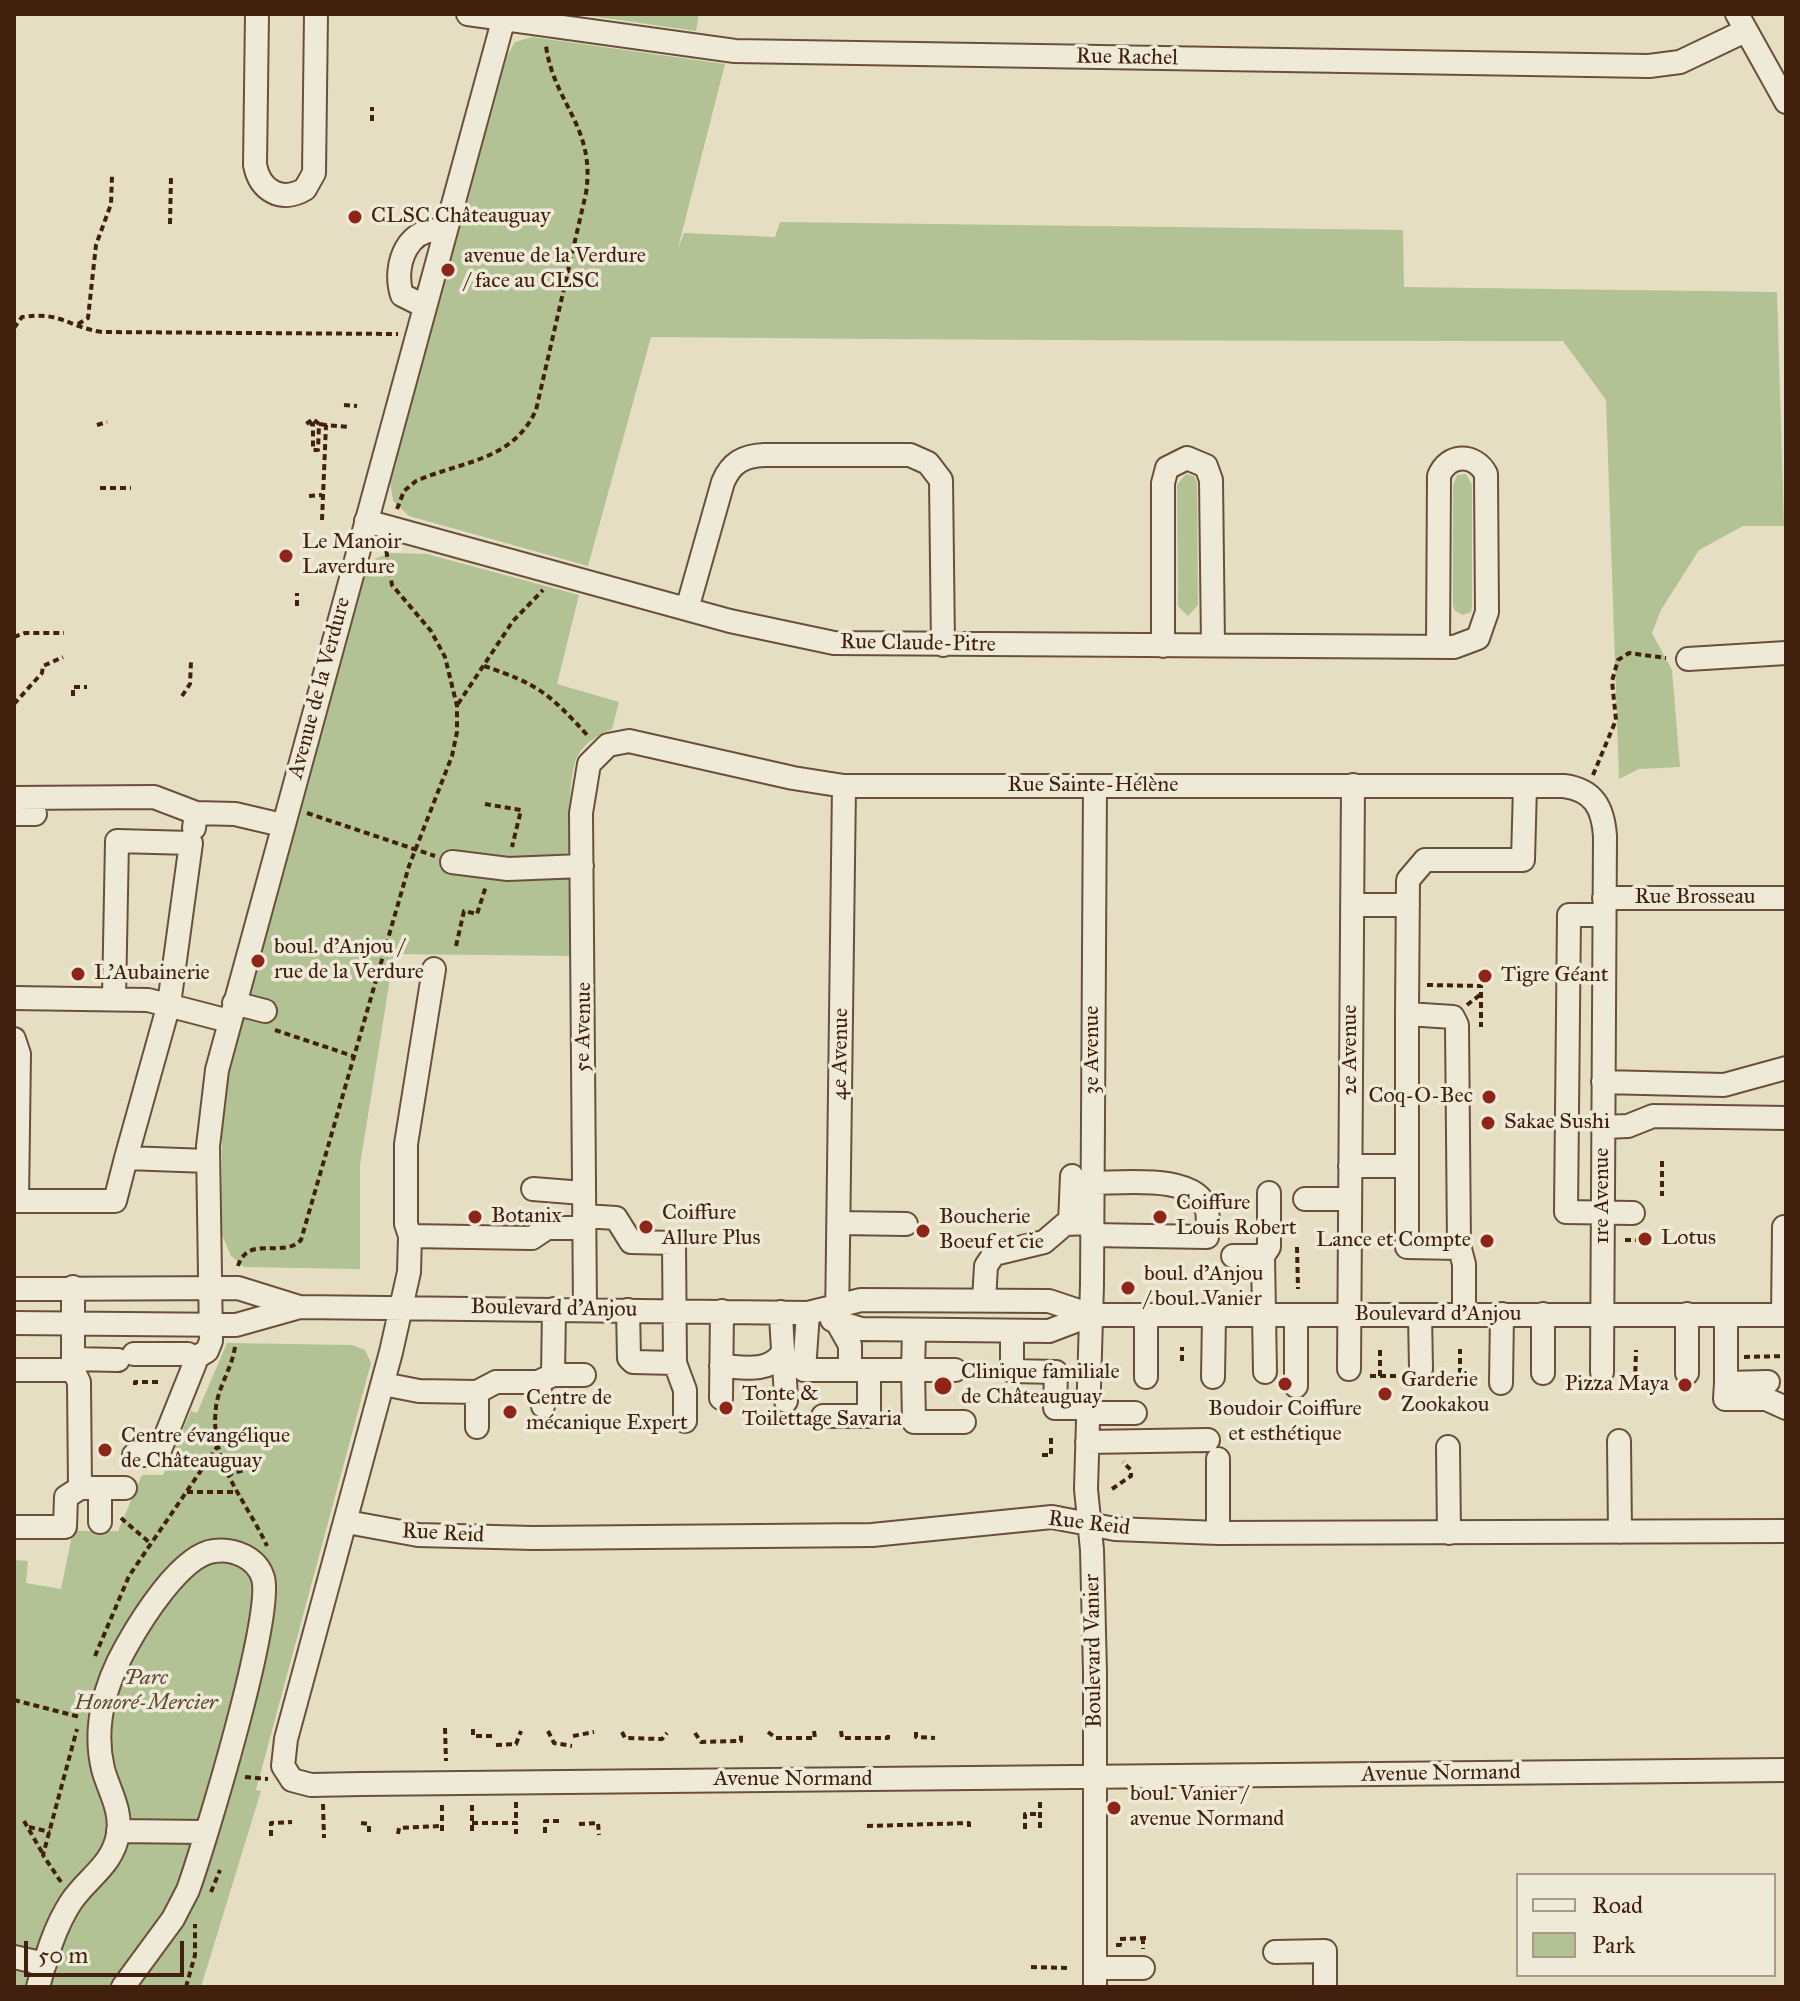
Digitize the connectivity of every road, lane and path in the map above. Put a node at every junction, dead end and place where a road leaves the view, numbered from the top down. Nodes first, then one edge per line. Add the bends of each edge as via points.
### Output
1 (257, 14) edge
2 (316, 14) edge
3 (468, 14) edge
4 (504, 15) edge
5 (1741, 22) edge
6 (546, 40) dead end
7 (1786, 102) edge
8 (372, 107) dead end
9 (372, 121) dead end
10 (112, 176) dead end
11 (171, 177) dead end
12 (170, 224) dead end
13 (445, 232) junction
14 (424, 306) junction
15 (76, 325) junction
16 (14, 328) edge
17 (402, 334) dead end
18 (344, 405) dead end
19 (357, 406) dead end
20 (107, 422) dead end
21 (319, 424) junction
22 (97, 425) dead end
23 (326, 425) junction
24 (350, 427) dead end
25 (100, 488) dead end
26 (131, 488) dead end
27 (322, 495) junction
28 (309, 496) dead end
29 (397, 507) dead end
30 (322, 520) dead end
31 (366, 521) junction
32 (385, 551) dead end
33 (553, 572) junction
34 (297, 593) dead end
35 (297, 606) dead end
36 (687, 609) junction
37 (64, 633) dead end
38 (14, 637) edge
39 (943, 645) junction
40 (1213, 645) junction
41 (1163, 646) junction
42 (1438, 647) junction
43 (1786, 653) edge
44 (63, 657) dead end
45 (1688, 659) joint
46 (191, 662) dead end
47 (484, 666) junction
48 (87, 687) dead end
49 (73, 696) dead end
50 (182, 696) dead end
51 (14, 704) edge
52 (457, 706) junction
53 (601, 750) junction
54 (1353, 785) junction
55 (844, 786) junction
56 (1095, 786) junction
57 (1525, 786) junction
58 (1590, 787) junction
59 (14, 798) edge
60 (196, 813) junction
61 (290, 819) junction
62 (191, 843) junction
63 (414, 850) junction
64 (452, 862) dead end
65 (582, 866) junction
66 (1786, 898) edge
67 (1352, 905) junction
68 (1408, 905) junction
69 (1604, 906) junction
70 (434, 969) dead end
71 (14, 998) edge
72 (114, 998) junction
73 (169, 1004) junction
74 (265, 1011) joint
75 (231, 1012) junction
76 (1407, 1014) junction
77 (14, 1039) edge
78 (354, 1056) junction
79 (1786, 1068) edge
80 (1603, 1082) junction
81 (1786, 1118) edge
82 (1603, 1127) junction
83 (126, 1158) junction
84 (208, 1161) junction
85 (1662, 1161) dead end
86 (1350, 1166) junction
87 (1407, 1166) junction
88 (1082, 1179) junction
89 (533, 1189) dead end
90 (583, 1193) junction
91 (1269, 1193) dead end
92 (1662, 1196) dead end
93 (1305, 1199) dead end
94 (1349, 1199) junction
95 (16, 1201) edge
96 (1603, 1212) junction
97 (1633, 1213) dead end
98 (584, 1222) junction
99 (839, 1223) junction
100 (906, 1224) dead end
101 (1085, 1227) junction
102 (1784, 1227) dead end
103 (410, 1236) junction
104 (1619, 1239) dead end
105 (1638, 1240) dead end
106 (1297, 1247) dead end
107 (1459, 1248) junction
108 (1233, 1256) dead end
109 (1263, 1256) junction
110 (238, 1267) dead end
111 (73, 1287) junction
112 (209, 1288) junction
113 (14, 1289) edge
114 (1298, 1289) dead end
115 (984, 1300) junction
116 (300, 1307) junction
117 (400, 1307) junction
118 (554, 1309) junction
119 (585, 1309) junction
120 (628, 1310) junction
121 (673, 1310) junction
122 (722, 1311) junction
123 (781, 1312) junction
124 (808, 1313) junction
125 (838, 1314) junction
126 (1464, 1314) junction
127 (1502, 1314) junction
128 (1543, 1314) junction
129 (1602, 1314) junction
130 (1687, 1314) junction
131 (1091, 1315) junction
132 (1349, 1315) junction
133 (1420, 1315) junction
134 (1726, 1315) junction
135 (1784, 1315) edge
136 (1146, 1316) junction
137 (1214, 1316) junction
138 (1263, 1316) junction
139 (1296, 1316) junction
140 (14, 1323) edge
141 (73, 1324) junction
142 (210, 1325) junction
143 (914, 1330) junction
144 (1012, 1331) junction
145 (1182, 1347) dead end
146 (1380, 1348) dead end
147 (1460, 1349) dead end
148 (1636, 1350) dead end
149 (781, 1355) junction
150 (1786, 1356) edge
151 (1726, 1357) junction
152 (195, 1358) junction
153 (1182, 1361) dead end
154 (675, 1363) junction
155 (73, 1365) junction
156 (721, 1366) junction
157 (14, 1370) edge
158 (860, 1370) junction
159 (913, 1370) junction
160 (955, 1370) dead end
161 (1265, 1372) dead end
162 (1355, 1372) joint
163 (1602, 1372) dead end
164 (1543, 1373) dead end
165 (1687, 1373) dead end
166 (1422, 1374) junction
167 (1380, 1376) junction
168 (1146, 1377) dead end
169 (1213, 1377) dead end
170 (560, 1380) junction
171 (158, 1382) dead end
172 (1635, 1382) dead end
173 (1768, 1382) dead end
174 (1501, 1383) dead end
175 (1726, 1383) junction
176 (383, 1384) junction
177 (135, 1385) dead end
178 (1296, 1386) dead end
179 (477, 1392) junction
180 (721, 1398) dead end
181 (786, 1401) dead end
182 (543, 1406) dead end
183 (1786, 1408) edge
184 (1087, 1411) junction
185 (1135, 1413) dead end
186 (823, 1416) dead end
187 (685, 1421) dead end
188 (964, 1422) dead end
189 (477, 1427) dead end
190 (1051, 1437) dead end
191 (1619, 1441) dead end
192 (1087, 1442) junction
193 (1448, 1447) dead end
194 (134, 1455) dead end
195 (1042, 1455) dead end
196 (1121, 1460) dead end
197 (244, 1470) dead end
198 (226, 1475) dead end
199 (125, 1488) dead end
200 (1112, 1489) dead end
201 (187, 1492) dead end
202 (235, 1492) dead end
203 (95, 1502) junction
204 (347, 1522) junction
205 (1090, 1524) junction
206 (14, 1527) edge
207 (1786, 1531) edge
208 (1620, 1532) junction
209 (1218, 1533) junction
210 (1449, 1533) junction
211 (150, 1544) dead end
212 (14, 1700) edge
213 (445, 1728) dead end
214 (473, 1729) dead end
215 (521, 1731) dead end
216 (548, 1731) dead end
217 (814, 1731) dead end
218 (841, 1731) dead end
219 (594, 1732) dead end
220 (622, 1732) dead end
221 (741, 1732) dead end
222 (768, 1732) dead end
223 (888, 1732) dead end
224 (916, 1732) dead end
225 (667, 1733) dead end
226 (695, 1733) dead end
227 (496, 1736) dead end
228 (573, 1736) dead end
229 (935, 1738) dead end
230 (496, 1745) dead end
231 (572, 1746) dead end
232 (1786, 1770) edge
233 (241, 1777) dead end
234 (1096, 1777) junction
235 (1040, 1778) junction
236 (261, 1781) dead end
237 (471, 1783) junction
238 (444, 1784) junction
239 (323, 1785) junction
240 (1040, 1814) junction
241 (559, 1821) dead end
242 (292, 1822) dead end
243 (361, 1823) dead end
244 (472, 1823) junction
245 (579, 1824) dead end
246 (442, 1825) junction
247 (867, 1826) dead end
248 (969, 1827) dead end
249 (1040, 1828) dead end
250 (1025, 1829) dead end
251 (118, 1831) junction
252 (50, 1832) junction
253 (205, 1832) junction
254 (545, 1833) dead end
255 (398, 1834) dead end
256 (472, 1834) dead end
257 (516, 1834) dead end
258 (369, 1835) dead end
259 (442, 1835) dead end
260 (599, 1835) dead end
261 (271, 1836) dead end
262 (324, 1838) dead end
263 (43, 1855) junction
264 (62, 1884) dead end
265 (1147, 1938) dead end
266 (1109, 1945) dead end
267 (1275, 1952) dead end
268 (15, 1963) edge
269 (45, 1964) junction
270 (1031, 1967) dead end
271 (1071, 1968) dead end
272 (1143, 1968) dead end
273 (1095, 1978) edge
274 (38, 1987) edge
275 (123, 1987) edge
276 (1325, 1987) edge

1 - 2 street via 255,165 269,190 289,196 305,189 314,173
3 - 4 street, Rue Rachel
4 - 5 street, Rue Rachel via 735,51 1649,66 1680,62
4 - 13 street, Avenue de la Verdure
5 - 7 street
6 - 29 path via 550,68 581,132 589,166 536,410 506,448 416,481
8 - 9 path
10 - 15 path via 111,204 96,245 88,318
11 - 12 path
13 - 14 street, Avenue de la Verdure
13 - 14 street via 419,233 400,262 402,295
14 - 31 street, Avenue de la Verdure
15 - 16 path via 55,315 28,316
15 - 17 path via 102,332
18 - 19 path
20 - 22 path
21 - 21 path via 313,419 306,424 313,424 313,450 318,450
21 - 23 path
23 - 24 path
23 - 27 path
25 - 26 path
27 - 28 path
27 - 30 path
31 - 33 street, Rue Claude-Pitre
31 - 61 street, Avenue de la Verdure
32 - 52 path via 392,585 431,631 445,657
33 - 36 street, Rue Claude-Pitre
33 - 47 path
34 - 35 path
36 - 39 street, Rue Claude-Pitre via 834,643
36 - 39 street via 723,482 741,459 910,455 928,463 941,480
37 - 38 path
39 - 41 street, Rue Claude-Pitre
40 - 41 street, Rue Claude-Pitre
40 - 41 street via 1211,480 1206,466 1187,458 1167,468 1163,483
40 - 42 street, Rue Claude-Pitre
42 - 42 street, Rue Claude-Pitre via 1472,643 1482,633 1487,612 1486,474 1477,461 1463,458 1449,462 1439,476
43 - 45 street
44 - 51 path via 43,666
45 - 58 path via 1629,653 1618,660 1612,681 1616,720
46 - 50 path via 190,684
47 - 52 path
47 - 53 path via 552,696
48 - 49 path via 73,687
52 - 63 path via 452,756
53 - 55 street, Rue Sainte-Hélène via 620,742 640,742
53 - 65 street, 5e Avenue via 589,764 584,782
54 - 56 street, Rue Sainte-Hélène
54 - 57 street, Rue Sainte-Hélène
54 - 67 street, 2e Avenue
55 - 56 street, Rue Sainte-Hélène
55 - 99 street, 4e Avenue
56 - 88 street, 3e Avenue
57 - 58 street, Rue Sainte-Hélène
57 - 68 street via 1523,860 1425,860 1408,880
58 - 69 street, 1re Avenue via 1604,823
59 - 60 street via 154,797
60 - 61 street
60 - 62 street
61 - 63 path via 317,813
61 - 75 street, Avenue de la Verdure
62 - 72 street via 117,841
62 - 73 street
63 - 78 path
64 - 65 street via 499,869
65 - 90 street, 5e Avenue
66 - 69 street, Rue Brosseau
67 - 68 street
67 - 86 street, 2e Avenue
68 - 76 street
69 - 80 street, 1re Avenue
69 - 96 street, Rue Brosseau via 1569,915 1566,1212
70 - 103 street, Avenue Normand via 406,1144
71 - 72 street
72 - 73 street
73 - 75 street
73 - 83 street
74 - 75 street
74 - 78 path via 269,1027 281,1034
75 - 84 street, Avenue de la Verdure via 210,1105
76 - 87 street
76 - 107 street via 1456,1020
77 - 95 street via 19,1054
78 - 110 path via 301,1240 293,1247 251,1249
79 - 80 street via 1724,1085
80 - 82 street, 1re Avenue
81 - 82 street via 1653,1116 1628,1126
82 - 96 street, 1re Avenue
83 - 84 street
83 - 95 street via 115,1201
84 - 112 street, Avenue de la Verdure
85 - 92 path
86 - 87 street
86 - 94 street, 2e Avenue
87 - 107 street via 1407,1247
88 - 101 street, 3e Avenue
88 - 101 street via 1182,1186 1206,1208 1208,1225 1207,1237
89 - 90 street
90 - 98 street, 5e Avenue
91 - 109 street via 1269,1247
93 - 94 street
94 - 132 street, 2e Avenue
96 - 97 street
96 - 129 street, 1re Avenue
98 - 103 street via 547,1228 532,1238
98 - 119 street, 5e Avenue
98 - 121 street via 616,1218 631,1242 674,1243
99 - 100 street
99 - 125 street, 4e Avenue
101 - 115 street via 994,1254 986,1266
101 - 131 street, 3e Avenue
102 - 135 street
103 - 117 street, Avenue Normand via 409,1272
104 - 105 path
106 - 114 path
107 - 126 street
108 - 109 street
109 - 138 street
111 - 112 street, Boulevard d'Anjou
111 - 113 street, Boulevard d'Anjou
111 - 141 street
112 - 116 street, Boulevard d'Anjou via 238,1288
112 - 142 street, Avenue de la Verdure
115 - 125 street, Boulevard d'Anjou via 861,1300
115 - 131 street, Boulevard d'Anjou via 1049,1301
116 - 117 street, Boulevard d'Anjou
116 - 142 street, Boulevard d'Anjou via 236,1325
117 - 118 street, Boulevard d'Anjou
117 - 176 street, Avenue Normand
118 - 119 street, Boulevard d'Anjou
118 - 170 street
119 - 120 street, Boulevard d'Anjou
120 - 121 street, Boulevard d'Anjou
120 - 154 street via 629,1358
121 - 122 street, Boulevard d'Anjou
121 - 154 street
122 - 123 street, Boulevard d'Anjou
122 - 156 street
123 - 124 street, Boulevard d'Anjou
123 - 149 street
124 - 125 street, Boulevard d'Anjou
124 - 158 street via 804,1370
125 - 143 street, Boulevard d'Anjou via 861,1329
125 - 158 street
126 - 127 street, Boulevard d'Anjou
126 - 133 street, Boulevard d'Anjou
127 - 128 street, Boulevard d'Anjou
127 - 174 street
128 - 129 street, Boulevard d'Anjou
128 - 164 street
129 - 130 street, Boulevard d'Anjou
129 - 163 street, 1re Avenue
130 - 134 street, Boulevard d'Anjou
130 - 165 street
131 - 136 street, Boulevard d'Anjou
131 - 144 street, Boulevard d'Anjou via 1049,1331
131 - 184 street, Boulevard Vanier
132 - 133 street, Boulevard d'Anjou
132 - 139 street, Boulevard d'Anjou
132 - 162 street, 2e Avenue
133 - 166 street
134 - 135 street, Boulevard d'Anjou
134 - 151 street
136 - 137 street, Boulevard d'Anjou
136 - 168 street
137 - 138 street, Boulevard d'Anjou
137 - 169 street
138 - 139 street, Boulevard d'Anjou
138 - 161 street
139 - 178 street
140 - 141 street, Boulevard d'Anjou
141 - 142 street, Boulevard d'Anjou
141 - 155 street
142 - 152 street via 211,1343
143 - 144 street, Boulevard d'Anjou
143 - 159 street
144 - 184 street via 1012,1371 1056,1372 1055,1408
145 - 153 path
146 - 167 path
147 - 166 path via 1460,1376
148 - 172 path
149 - 156 street via 760,1367
149 - 181 street
150 - 151 path
151 - 175 street
152 - 155 street via 126,1357
152 - 194 street via 158,1455
154 - 187 street via 685,1390
155 - 157 street
155 - 203 street
156 - 180 street
158 - 159 street
158 - 186 street via 869,1416
159 - 160 street
159 - 188 street via 914,1422
162 - 167 path
166 - 167 path
170 - 179 street via 496,1382
170 - 182 street
171 - 177 path
173 - 175 street
175 - 183 street via 1725,1399 1766,1399
176 - 179 street
176 - 204 street, Avenue Normand
179 - 189 street
184 - 185 street
184 - 192 street, Boulevard Vanier
190 - 195 path via 1051,1455
191 - 208 street
192 - 205 street, Boulevard Vanier
192 - 209 street via 1213,1450
193 - 210 street
196 - 200 path via 1133,1473
197 - 198 path
199 - 203 street
201 - 202 path
203 - 206 street via 66,1497 65,1527
203 - 211 path
204 - 205 street, Rue Reid via 408,1534 517,1538 848,1536 1052,1517
204 - 239 street, Avenue Normand via 282,1760 292,1780
205 - 209 street, Rue Reid via 1131,1531
205 - 234 street, Boulevard Vanier
207 - 208 street, Rue Reid
208 - 210 street, Rue Reid
209 - 210 street, Rue Reid
212 - 252 path via 80,1716
213 - 238 path
214 - 227 path via 473,1736
215 - 230 path via 516,1744
216 - 231 path via 557,1745
217 - 222 path via 815,1738 776,1738
218 - 223 path via 842,1738 888,1738
219 - 228 path
220 - 225 path via 625,1738 662,1739
221 - 226 path via 741,1741 701,1742
224 - 229 path via 916,1737
232 - 234 street, Avenue Normand
233 - 236 path
234 - 235 street, Avenue Normand
234 - 273 street, Boulevard Vanier
235 - 237 street, Avenue Normand
235 - 240 path
237 - 238 street, Avenue Normand
237 - 244 path
238 - 239 street, Avenue Normand
238 - 246 path
239 - 262 path
240 - 249 path
240 - 250 path via 1025,1814
241 - 254 path via 545,1821
242 - 261 path via 271,1823
243 - 258 path via 369,1824
244 - 256 path
244 - 257 path via 516,1823
245 - 260 path via 598,1823
246 - 255 path via 399,1828
246 - 259 path
247 - 248 path
251 - 253 street
251 - 253 street via 100,1752 108,1685 126,1646 174,1579 199,1556 226,1550 258,1568 266,1597
251 - 269 street via 111,1856 61,1918
252 - 263 path
252 - 263 path via 26,1824
253 - 275 street via 181,1906
263 - 264 path
265 - 266 path
267 - 276 street via 1325,1951
268 - 269 street
269 - 274 street
270 - 271 path
272 - 273 street

